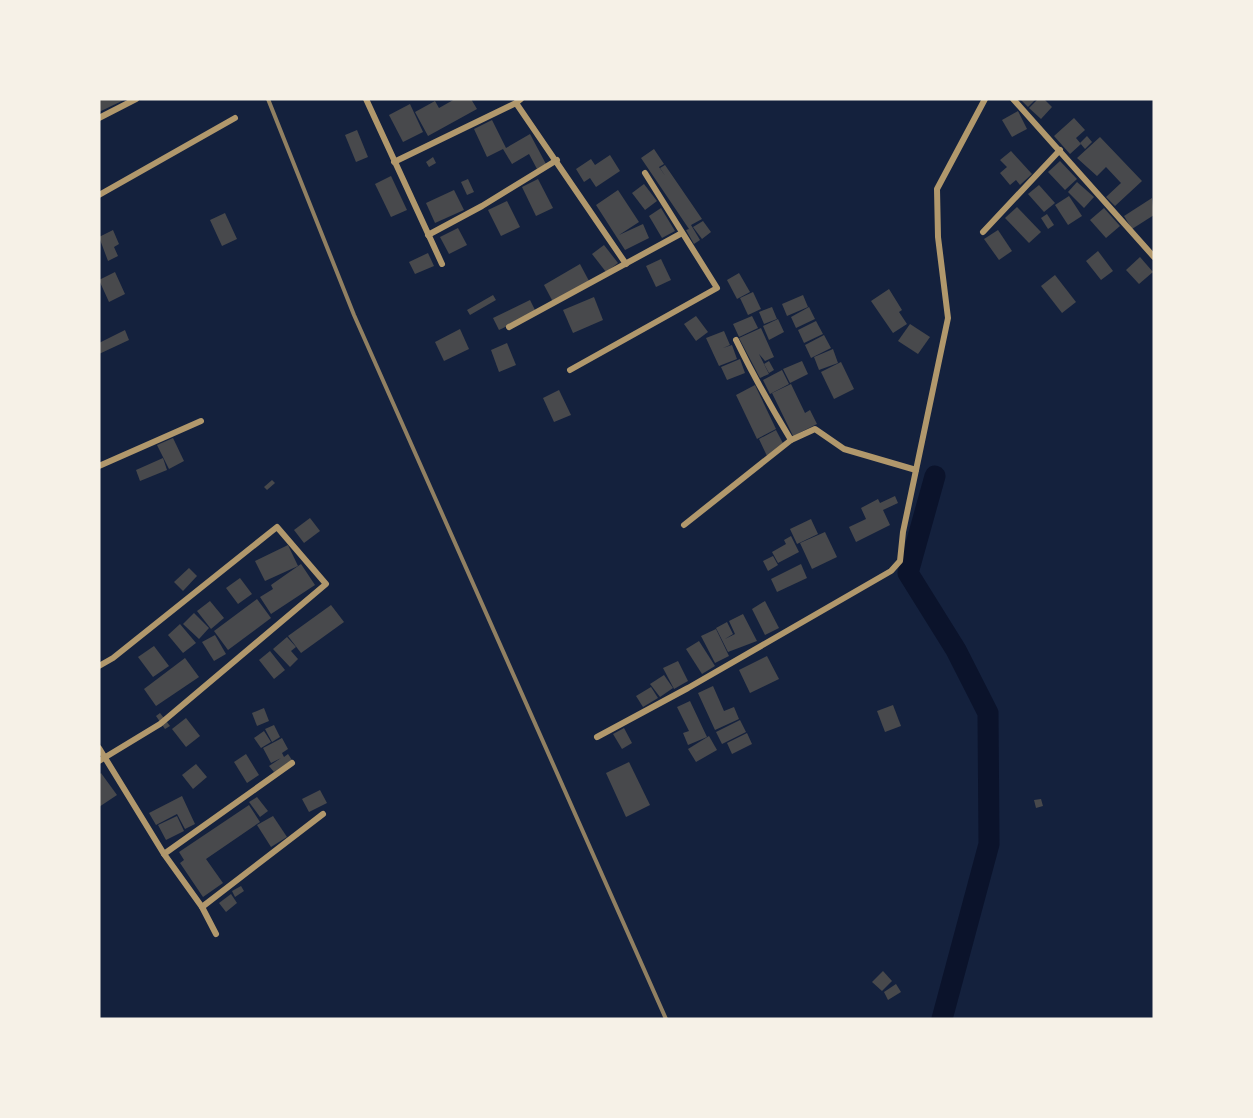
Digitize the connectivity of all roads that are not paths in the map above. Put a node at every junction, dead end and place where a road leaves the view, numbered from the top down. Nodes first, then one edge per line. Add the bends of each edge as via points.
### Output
1 (136, 99) edge
2 (366, 99) edge
3 (985, 99) edge
4 (1013, 99) edge
5 (518, 101) edge
6 (99, 118) edge
7 (235, 118) dead end
8 (1060, 150) junction
9 (557, 160) junction
10 (394, 162) junction
11 (645, 173) dead end
12 (99, 195) edge
13 (983, 232) dead end
14 (682, 233) junction
15 (428, 235) junction
16 (1154, 257) edge
17 (442, 264) dead end
18 (626, 264) junction
19 (509, 327) dead end
20 (736, 340) dead end
21 (570, 370) dead end
22 (201, 421) dead end
23 (791, 440) junction
24 (99, 466) edge
25 (916, 470) junction
26 (684, 525) dead end
27 (99, 666) edge
28 (597, 737) dead end
29 (99, 748) edge
30 (102, 759) edge
31 (292, 763) dead end
32 (323, 814) dead end
33 (164, 854) junction
34 (202, 907) junction
35 (216, 934) dead end

1 - 6 street
2 - 10 street
3 - 25 street via 937,189 938,237 948,318
4 - 8 street
5 - 9 street
5 - 10 street
7 - 12 street
8 - 13 street
8 - 16 street
9 - 15 street
9 - 18 street
10 - 15 street
11 - 14 street
14 - 18 street
14 - 21 street via 717,288
15 - 17 street
18 - 19 street
20 - 23 street
22 - 24 street
23 - 25 street via 815,429 844,449
23 - 26 street
25 - 28 street via 900,561 891,571
27 - 30 street via 277,527 327,584 160,724
29 - 30 street
30 - 33 street
31 - 33 street
32 - 34 street
33 - 34 street
34 - 35 street

